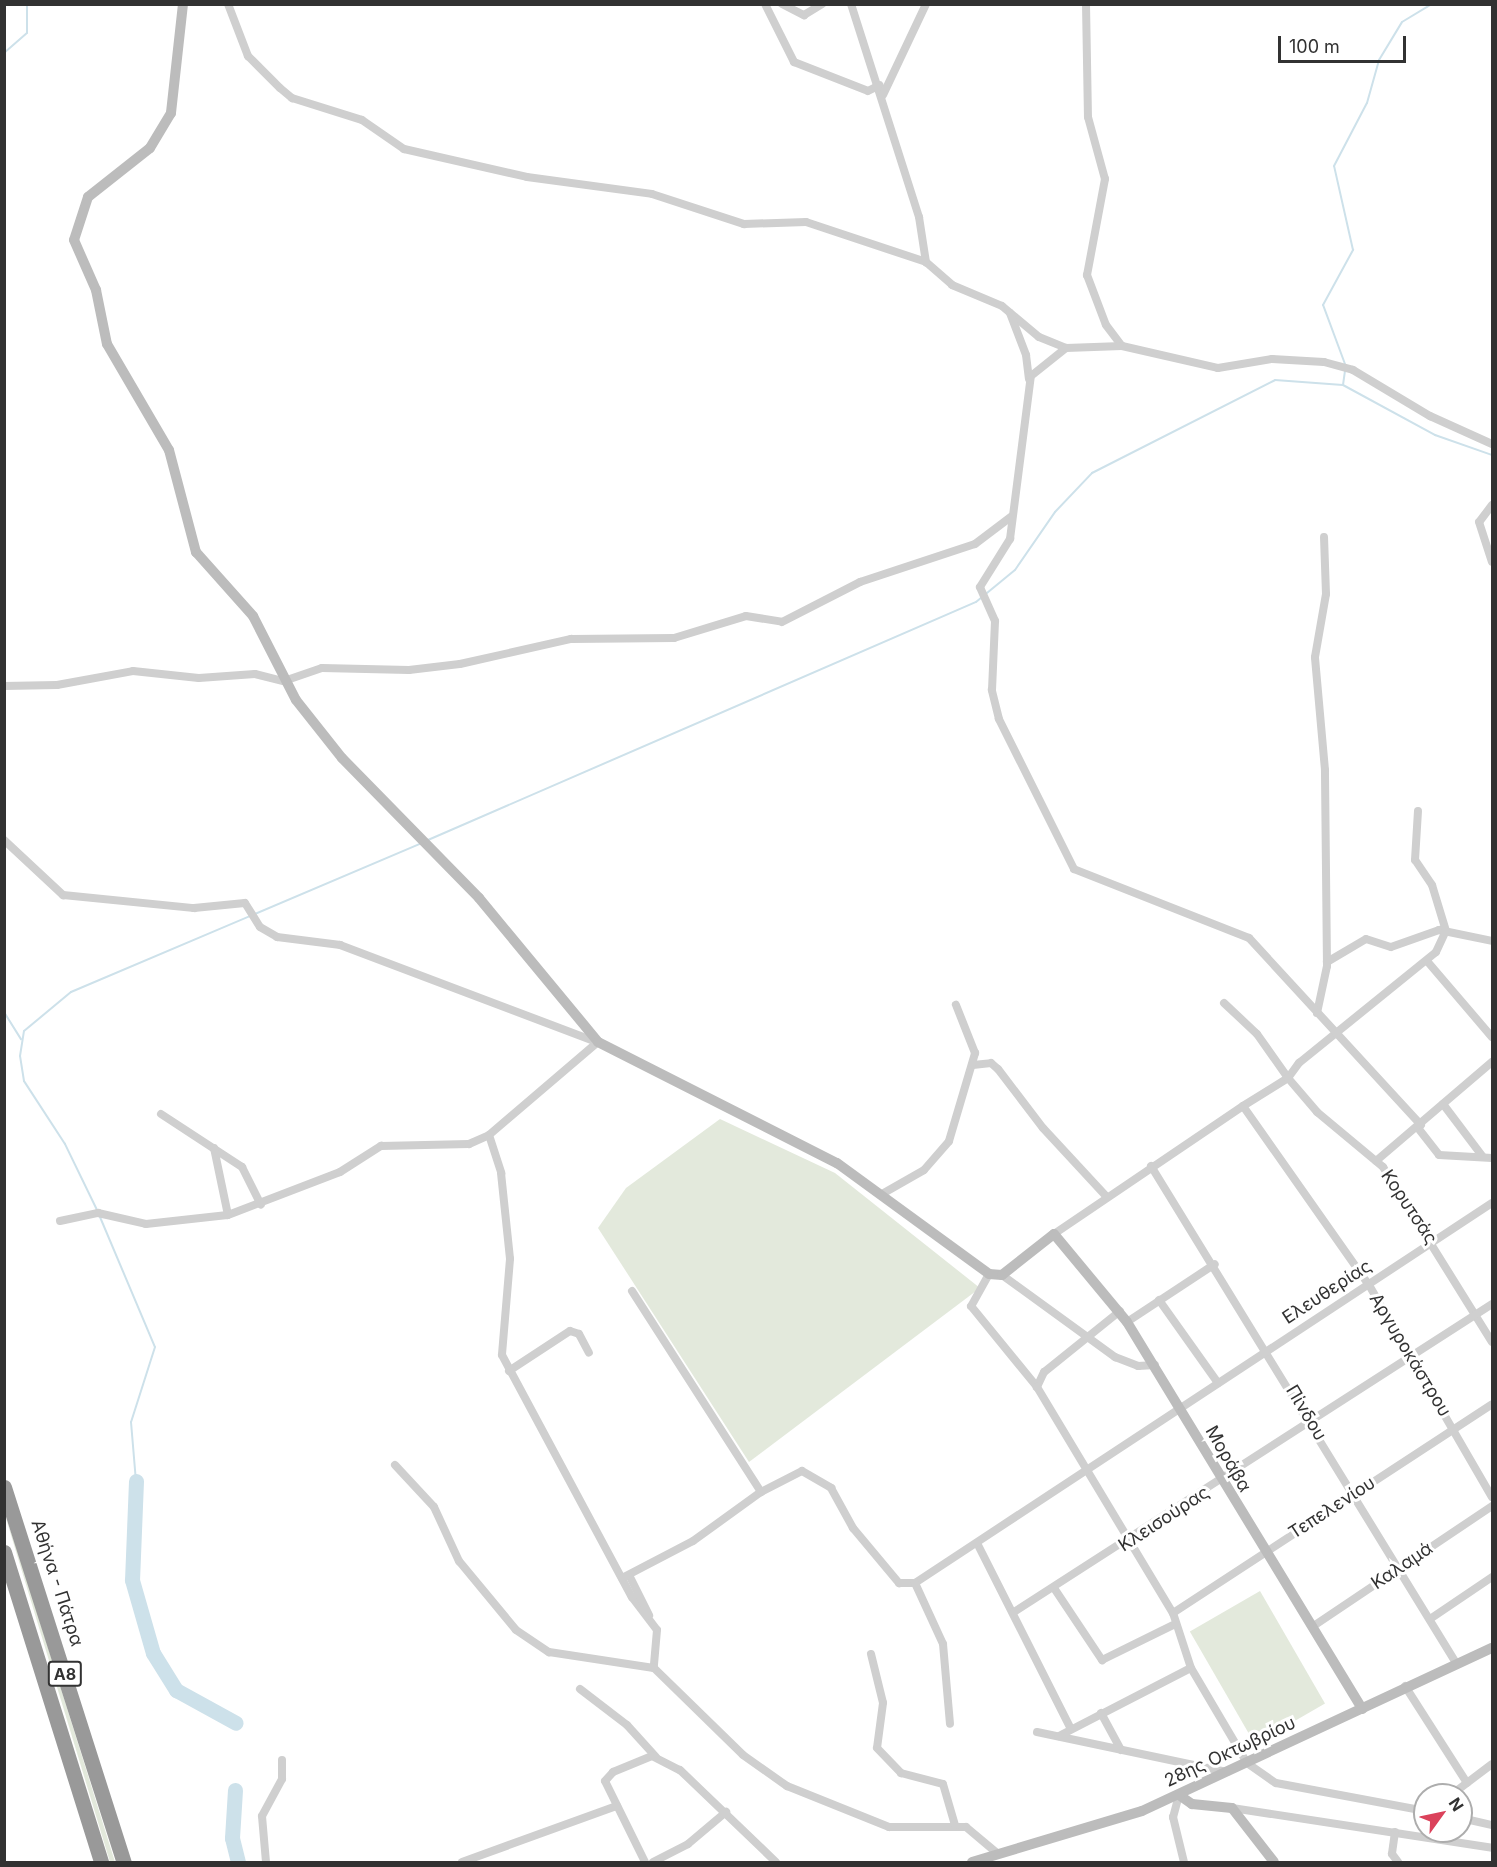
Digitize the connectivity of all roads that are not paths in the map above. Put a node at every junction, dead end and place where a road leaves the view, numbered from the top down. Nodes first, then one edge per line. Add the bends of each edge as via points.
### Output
1 (183, 4) edge
2 (228, 4) edge
3 (765, 4) edge
4 (782, 4) edge
5 (822, 4) edge
6 (851, 4) edge
7 (926, 4) edge
8 (1086, 4) edge
9 (880, 86) junction
10 (883, 94) junction
11 (926, 262) junction
12 (1010, 312) junction
13 (1122, 346) junction
14 (1066, 348) junction
15 (1029, 384) junction
16 (1492, 444) edge
17 (1492, 505) edge
18 (1012, 516) junction
19 (1324, 537) dead end
20 (1492, 562) edge
21 (284, 681) junction
22 (4, 686) edge
23 (1418, 811) dead end
24 (4, 840) edge
25 (1446, 931) junction
26 (1492, 940) edge
27 (1427, 961) junction
28 (1327, 962) junction
29 (1224, 1003) dead end
30 (956, 1005) dead end
31 (1317, 1013) junction
32 (1340, 1034) junction
33 (1492, 1038) edge
34 (598, 1042) junction
35 (1492, 1062) edge
36 (973, 1065) junction
37 (1288, 1078) junction
38 (1443, 1104) junction
39 (1240, 1107) junction
40 (161, 1114) dead end
41 (1419, 1127) junction
42 (489, 1135) junction
43 (214, 1148) junction
44 (1483, 1157) junction
45 (1492, 1158) edge
46 (1376, 1161) junction
47 (1151, 1166) junction
48 (882, 1194) junction
49 (1107, 1197) junction
50 (1492, 1203) edge
51 (261, 1205) junction
52 (228, 1215) junction
53 (60, 1221) dead end
54 (1054, 1234) junction
55 (1433, 1244) junction
56 (1215, 1264) junction
57 (989, 1274) junction
58 (1002, 1275) junction
59 (1369, 1285) junction
60 (632, 1291) dead end
61 (1159, 1300) junction
62 (1492, 1304) edge
63 (1120, 1311) junction
64 (1476, 1314) junction
65 (1127, 1322) junction
66 (1089, 1338) junction
67 (1492, 1342) edge
68 (1268, 1350) junction
69 (589, 1353) dead end
70 (1411, 1357) junction
71 (1155, 1365) junction
72 (509, 1371) junction
73 (1218, 1383) junction
74 (1036, 1387) junction
75 (1492, 1404) edge
76 (1178, 1407) junction
77 (1311, 1422) junction
78 (1454, 1429) junction
79 (395, 1466) dead end
80 (1085, 1468) junction
81 (1221, 1482) junction
82 (4, 1487) edge
83 (761, 1492) junction
84 (1355, 1494) junction
85 (1492, 1497) edge
86 (1492, 1506) edge
87 (1130, 1543) junction
88 (978, 1545) junction
89 (4, 1552) edge
90 (1264, 1552) junction
91 (1400, 1567) junction
92 (1492, 1576) edge
93 (625, 1577) junction
94 (915, 1583) junction
95 (1054, 1588) junction
96 (1014, 1612) junction
97 (1173, 1612) junction
98 (1430, 1618) junction
99 (1173, 1625) junction
100 (1312, 1627) junction
101 (1492, 1648) edge
102 (871, 1654) dead end
103 (1456, 1663) junction
104 (654, 1668) junction
105 (1191, 1668) junction
106 (1405, 1686) junction
107 (580, 1689) dead end
108 (1362, 1709) junction
109 (1101, 1713) junction
110 (950, 1724) dead end
111 (1071, 1729) junction
112 (1037, 1732) dead end
113 (1059, 1736) junction
114 (1121, 1750) junction
115 (656, 1757) junction
116 (282, 1760) dead end
117 (1247, 1763) junction
118 (1492, 1764) edge
119 (1227, 1772) junction
120 (1467, 1783) joint
121 (1179, 1795) junction
122 (617, 1806) junction
123 (1232, 1808) junction
124 (1413, 1809) edge
125 (726, 1812) junction
126 (1473, 1821) edge
127 (955, 1825) junction
128 (1492, 1825) edge
129 (1395, 1832) junction
130 (1492, 1848) edge
131 (996, 1852) junction
132 (1183, 1860) edge
133 (101, 1863) edge
134 (124, 1863) edge
135 (266, 1863) edge
136 (462, 1863) edge
137 (645, 1863) edge
138 (653, 1863) edge
139 (776, 1863) edge
140 (972, 1863) edge
141 (1172, 1863) edge
142 (1274, 1863) edge
143 (1398, 1863) edge

1 - 21 street via 171,113 150,148 88,197 74,240 96,290 108,344 169,450 196,552 253,616
2 - 11 street via 248,56 292,98 362,120 404,150 527,177 651,194 744,224 803,221
3 - 9 street via 794,62 868,91
4 - 5 street via 804,15
6 - 9 street
7 - 10 street
8 - 13 street via 1088,117 1105,179 1087,275 1106,325
9 - 10 street
10 - 11 street via 883,118 921,224
11 - 12 street via 952,285
12 - 14 street via 1039,337
12 - 15 street via 1026,355
13 - 14 street
13 - 16 street via 1218,368 1284,358 1345,367
14 - 15 street via 1040,364
15 - 18 street
17 - 20 street via 1479,522
18 - 21 street via 975,544 860,582 787,621 746,616 674,638 571,639 460,664 322,668
18 - 31 street via 1010,539 980,587 994,615 992,690 999,719 1074,869 1234,929 1255,943
19 - 28 street via 1326,594 1315,657 1324,751
21 - 22 street via 255,674 199,678 133,671 57,685
21 - 34 street via 318,732 449,868
23 - 25 street via 1415,860 1432,885
24 - 34 street via 63,895 194,908 247,905 267,933 340,945
25 - 26 street
25 - 27 street
25 - 28 street via 1391,947 1366,939
27 - 32 street
27 - 33 street
28 - 31 street
29 - 37 street, Κορυτσάς via 1257,1034
30 - 36 street via 974,1042
31 - 32 street
32 - 37 street via 1299,1063
32 - 41 street
34 - 42 street
34 - 48 street via 824,1155
35 - 38 street
36 - 48 street via 942,1152 924,1170
36 - 49 street via 991,1063 998,1069 1043,1128
37 - 39 street
37 - 46 street, Κορυτσάς via 1317,1112
38 - 41 street
38 - 44 street
39 - 47 street
39 - 59 street, Αργυροκάστρου
40 - 43 street
41 - 44 street via 1439,1155
41 - 46 street
42 - 51 street via 455,1147 381,1146 340,1172
42 - 72 street via 501,1173 510,1259 501,1344
43 - 51 street via 242,1167
43 - 52 street
44 - 45 street
46 - 55 street, Κορυτσάς
47 - 49 street
47 - 56 street, Πίνδου
48 - 57 street
49 - 54 street
50 - 55 street, Ελευθερίας
51 - 52 street
52 - 53 street via 146,1224 98,1213
54 - 58 street
54 - 63 street, Μοράβα
55 - 59 street, Ελευθερίας
55 - 64 street, Κορυτσάς
56 - 61 street
56 - 68 street, Πίνδου
57 - 58 street
57 - 74 street via 971,1306
58 - 66 street
59 - 68 street, Ελευθερίας
59 - 70 street, Αργυροκάστρου
60 - 83 street
61 - 65 street
61 - 73 street
62 - 64 street, Κλεισούρας
63 - 65 street, Μοράβα
63 - 66 street
64 - 67 street, Κορυτσάς
64 - 70 street, Κλεισούρας
65 - 71 street, Μοράβα
66 - 71 street via 1131,1364
66 - 74 street via 1044,1372
68 - 73 street, Ελευθερίας
68 - 77 street, Πίνδου
69 - 72 street via 579,1334 570,1331
70 - 77 street, Κλεισούρας
70 - 78 street, Αργυροκάστρου
71 - 76 street, Μοράβα
72 - 93 street
73 - 76 street, Ελευθερίας
74 - 80 street
75 - 78 street, Τεπελενίου
76 - 80 street, Ελευθερίας
76 - 81 street, Μοράβα
77 - 81 street, Κλεισούρας
77 - 84 street, Πίνδου
78 - 84 street, Τεπελενίου
78 - 85 street, Αργυροκάστρου
79 - 104 street via 434,1507 459,1561 516,1630 549,1652
80 - 87 street
80 - 88 street, Ελευθερίας
81 - 87 street, Κλεισούρας
81 - 90 street, Μοράβα
82 - 134 highway, Αθήνα - Πάτρα / Α8
83 - 93 street via 714,1528
83 - 94 street via 802,1471 819,1478 895,1578
84 - 90 street, Τεπελενίου
84 - 91 street, Πίνδου
86 - 91 street, Καλαμά
87 - 95 street, Κλεισούρας
87 - 97 street
88 - 94 street, Ελευθερίας
88 - 96 street
89 - 133 highway, Α8
90 - 97 street, Τεπελενίου
90 - 100 street, Μοράβα
91 - 98 street, Πίνδου
91 - 100 street, Καλαμά
92 - 98 street
93 - 104 street via 658,1637
94 - 110 street via 943,1644
95 - 96 street, Κλεισούρας
95 - 99 street via 1102,1660
96 - 111 street
97 - 99 street
98 - 103 street, Πίνδου
99 - 105 street
100 - 108 street, Μοράβα
101 - 103 street, 28ης Οκτωβρίου
102 - 127 street via 883,1703 877,1736 882,1756 901,1773 943,1784
103 - 106 street, 28ης Οκτωβρίου
104 - 127 street via 743,1755 787,1786 889,1827
105 - 109 street
105 - 117 street
106 - 108 street, 28ης Οκτωβρίου
106 - 120 street
107 - 115 street via 627,1725
108 - 117 street, 28ης Οκτωβρίου
109 - 111 street
109 - 114 street
111 - 113 street
112 - 113 street
113 - 114 street
114 - 119 street
115 - 122 street via 608,1774 606,1789
115 - 125 street via 680,1770
116 - 135 street via 282,1779 262,1815
117 - 119 street, 28ης Οκτωβρίου
117 - 124 street via 1276,1783
118 - 120 street
119 - 121 street, 28ης Οκτωβρίου
121 - 123 street via 1192,1804
121 - 131 street, 28ης Οκτωβρίου via 1110,1821
121 - 132 street via 1173,1817
122 - 136 street
122 - 137 street
123 - 129 street
123 - 142 street
125 - 138 street via 695,1840
125 - 139 street
126 - 128 street
127 - 131 street via 978,1834
129 - 130 street
129 - 143 street via 1392,1854
131 - 140 street, 28ης Οκτωβρίου
132 - 141 street

